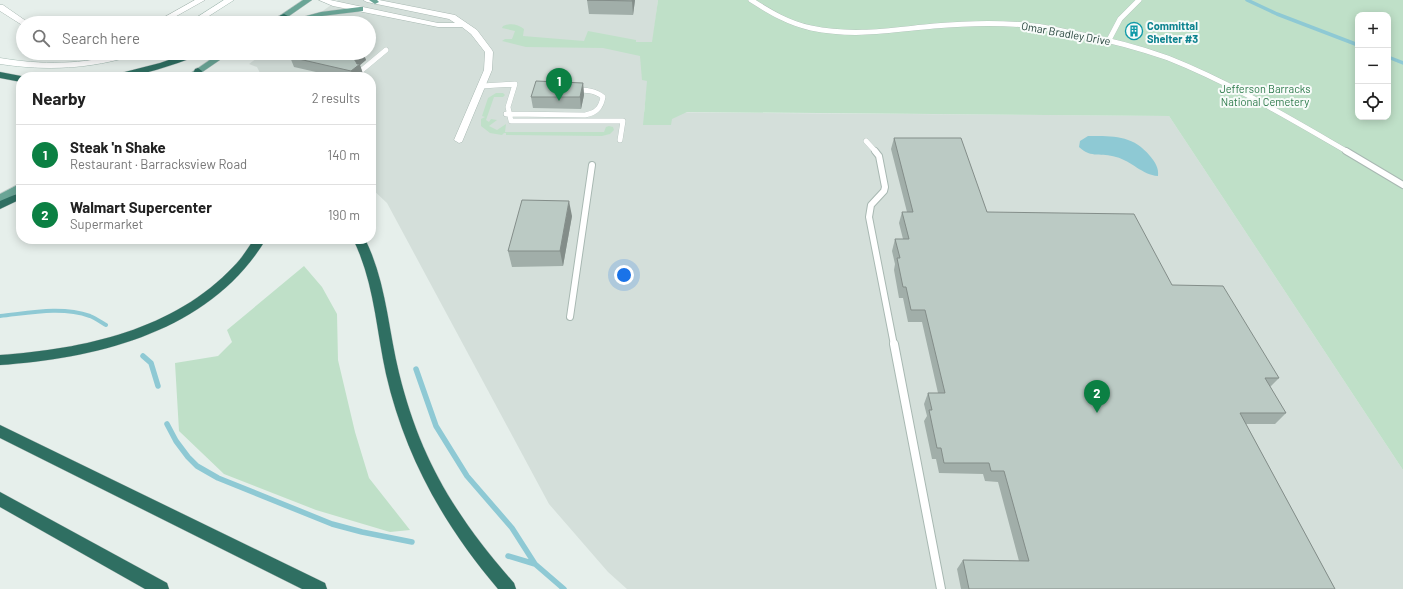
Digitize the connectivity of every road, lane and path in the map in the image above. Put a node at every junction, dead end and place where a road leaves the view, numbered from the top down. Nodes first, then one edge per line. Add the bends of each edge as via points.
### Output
1 (201, 0) edge
2 (230, 0) edge
3 (308, 0) edge
4 (323, 0) edge
5 (751, 0) edge
6 (1139, 0) edge
7 (372, 1) edge
8 (0, 6) edge
9 (360, 9) junction
10 (171, 16) edge
11 (204, 16) edge
12 (284, 16) edge
13 (314, 16) edge
14 (16, 17) edge
15 (462, 25) junction
16 (1109, 40) junction
17 (386, 50) dead end
18 (376, 58) edge
19 (105, 60) edge
20 (178, 60) edge
21 (216, 60) edge
22 (374, 60) edge
23 (0, 61) edge
24 (362, 70) dead end
25 (137, 72) edge
26 (200, 72) edge
27 (0, 75) edge
28 (16, 78) edge
29 (482, 86) junction
30 (567, 90) edge
31 (506, 114) junction
32 (459, 140) dead end
33 (620, 140) dead end
34 (866, 141) dead end
35 (592, 165) dead end
36 (1403, 185) edge
37 (16, 189) edge
38 (16, 197) edge
39 (0, 199) edge
40 (0, 205) edge
41 (257, 244) edge
42 (361, 244) edge
43 (570, 317) dead end
44 (0, 360) edge
45 (0, 431) edge
46 (0, 499) edge
47 (161, 589) edge
48 (319, 589) edge
49 (508, 589) edge
50 (941, 589) edge

1 - 10 street
2 - 11 street
3 - 12 main road
4 - 9 street
5 - 16 lane, Omar Bradley Drive via 778,17 794,23 843,33 997,24 1036,26
6 - 16 lane via 1120,19
7 - 15 street via 452,17
8 - 14 street
9 - 13 main road
9 - 15 street via 438,26
15 - 29 street via 474,32 489,52 488,70
16 - 36 lane, Omar Bradley Drive via 1167,58 1221,81 1266,104
17 - 18 lane
19 - 23 street via 66,66
20 - 25 highway
21 - 26 main road
22 - 24 lane
27 - 28 highway
29 - 31 lane via 515,84
29 - 32 street
30 - 31 lane via 593,91 600,94 603,97 602,106 594,114 584,115
31 - 33 lane via 511,121 623,121
34 - 50 lane via 879,156 885,187 871,205 869,217
35 - 43 lane
37 - 39 main road
38 - 40 highway
41 - 44 highway via 247,259 222,285 188,309 156,326 126,338 80,351
42 - 49 highway via 376,281 386,342 405,421 439,494 464,534
45 - 48 highway
46 - 47 highway

